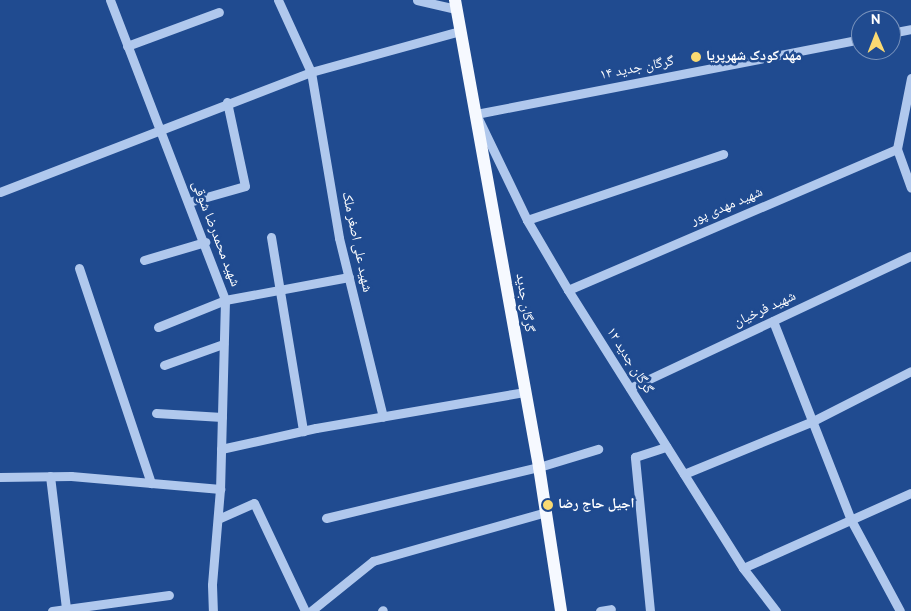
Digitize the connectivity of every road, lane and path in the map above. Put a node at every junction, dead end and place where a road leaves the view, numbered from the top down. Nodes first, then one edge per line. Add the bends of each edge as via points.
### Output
1 (110, 0) edge
2 (278, 0) edge
3 (418, 0) edge
4 (456, 4) edge
5 (218, 12) dead end
6 (460, 31) junction
7 (851, 41) edge
8 (127, 46) junction
9 (311, 72) junction
10 (911, 78) edge
11 (227, 102) junction
12 (476, 114) junction
13 (159, 130) junction
14 (897, 149) junction
15 (723, 154) dead end
16 (911, 188) edge
17 (0, 192) edge
18 (188, 202) junction
19 (527, 220) junction
20 (271, 237) dead end
21 (205, 242) junction
22 (911, 256) edge
23 (144, 260) dead end
24 (79, 268) dead end
25 (349, 277) junction
26 (568, 290) junction
27 (280, 291) junction
28 (225, 300) junction
29 (773, 321) junction
30 (158, 327) dead end
31 (223, 344) junction
32 (164, 365) dead end
33 (911, 372) edge
34 (630, 388) junction
35 (524, 392) junction
36 (156, 413) dead end
37 (383, 416) junction
38 (222, 417) junction
39 (810, 422) junction
40 (303, 431) junction
41 (666, 447) junction
42 (221, 449) junction
43 (598, 449) dead end
44 (539, 467) junction
45 (684, 474) junction
46 (50, 476) junction
47 (0, 477) edge
48 (151, 483) junction
49 (220, 489) junction
50 (911, 493) edge
51 (546, 512) junction
52 (326, 518) dead end
53 (218, 519) junction
54 (851, 520) junction
55 (743, 568) junction
56 (169, 595) dead end
57 (66, 609) junction
58 (611, 609) dead end
59 (52, 611) edge
60 (213, 611) edge
61 (305, 611) edge
62 (312, 611) edge
63 (561, 611) edge
64 (600, 611) edge
65 (650, 611) edge
66 (776, 611) edge
67 (900, 611) edge

1 - 8 street, شهید محمدرضا شوقی
2 - 9 street, شهید علی اصغر ملک
3 - 4 street
4 - 6 main road, گرگان جدید
5 - 8 street
6 - 9 street
6 - 12 main road, گرگان جدید
7 - 12 street, گرگان جدید ۱۴
8 - 13 street, شهید محمدرضا شوقی
9 - 11 street
9 - 25 street, شهید علی اصغر ملک
10 - 14 street
11 - 13 street
11 - 18 street via 245,186
12 - 19 street, گرگان جدید ۱۲
12 - 35 main road, گرگان جدید
13 - 17 street
13 - 18 street, شهید محمدرضا شوقی
14 - 16 street
14 - 26 street, شهید مهدی پور
15 - 19 street
18 - 21 street, شهید محمدرضا شوقی
19 - 26 street, گرگان جدید ۱۲
20 - 27 street
21 - 23 street
21 - 28 street, شهید محمدرضا شوقی
22 - 29 street, شهید فرخیان
24 - 48 street
25 - 27 street
25 - 37 street, شهید علی اصغر ملک
26 - 34 street, گرگان جدید ۱۲
27 - 28 street
27 - 40 street
28 - 30 street
28 - 31 street, شهید محمدرضا شوقی
29 - 34 street, شهید فرخیان
29 - 39 street
31 - 32 street
31 - 38 street, شهید محمدرضا شوقی
33 - 39 street
34 - 41 street, گرگان جدید ۱۲
35 - 37 street
35 - 44 main road, گرگان جدید
36 - 38 street
37 - 40 street
38 - 42 street, شهید محمدرضا شوقی
39 - 45 street
39 - 54 street
40 - 42 street
41 - 45 street, گرگان جدید ۱۲
41 - 65 street via 634,457
42 - 49 street, شهید محمدرضا شوقی
43 - 44 street
44 - 51 main road, گرگان جدید
44 - 52 street
45 - 55 street, گرگان جدید ۱۲
46 - 47 street
46 - 48 street
46 - 57 street
48 - 49 street
49 - 53 street, شهید محمدرضا شوقی
50 - 54 street
51 - 62 street via 373,561
51 - 63 main road, گرگان جدید
53 - 60 street, شهید محمدرضا شوقی
53 - 61 street via 254,504
54 - 55 street
54 - 67 street
55 - 66 street, گرگان جدید ۱۲
56 - 57 street
57 - 59 street
58 - 64 street

